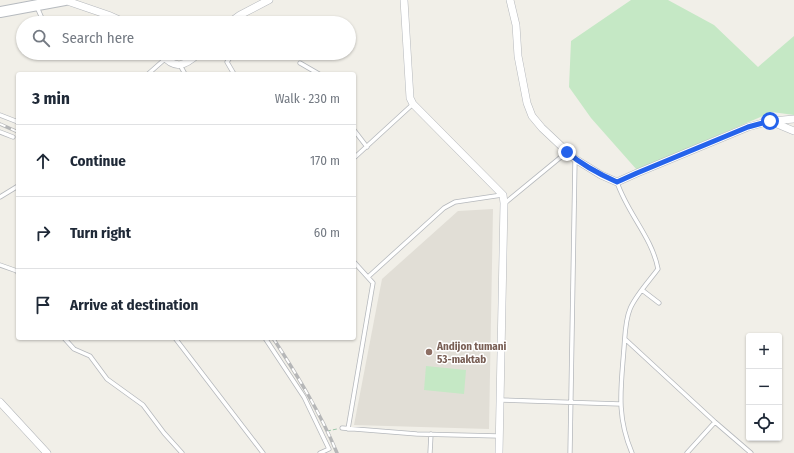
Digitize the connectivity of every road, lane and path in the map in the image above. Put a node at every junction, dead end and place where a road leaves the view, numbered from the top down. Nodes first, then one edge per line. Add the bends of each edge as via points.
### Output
1 (65, 0) edge
2 (269, 0) edge
3 (404, 0) edge
4 (510, 0) edge
5 (36, 4) junction
6 (0, 12) edge
7 (41, 16) edge
8 (110, 16) edge
9 (239, 16) edge
10 (160, 60) edge
11 (168, 60) edge
12 (192, 60) edge
13 (228, 60) edge
14 (300, 63) dead end
15 (180, 65) junction
16 (150, 72) edge
17 (184, 72) edge
18 (233, 72) edge
19 (316, 72) edge
20 (413, 104) junction
21 (0, 115) edge
22 (794, 119) edge
23 (16, 121) edge
24 (770, 121) junction
25 (794, 131) edge
26 (0, 132) edge
27 (356, 132) edge
28 (13, 137) dead end
29 (368, 147) junction
30 (567, 152) junction
31 (356, 156) edge
32 (576, 159) junction
33 (617, 182) junction
34 (16, 187) edge
35 (503, 195) junction
36 (0, 197) edge
37 (504, 203) junction
38 (356, 264) edge
39 (0, 265) edge
40 (16, 271) edge
41 (368, 277) junction
42 (642, 290) junction
43 (659, 303) dead end
44 (625, 339) junction
45 (66, 340) edge
46 (177, 340) edge
47 (266, 340) edge
48 (500, 400) junction
49 (0, 402) edge
50 (572, 402) junction
51 (620, 404) junction
52 (715, 422) junction
53 (342, 428) joint
54 (348, 429) junction
55 (321, 433) junction
56 (431, 434) junction
57 (499, 436) junction
58 (330, 451) edge
59 (46, 453) edge
60 (182, 453) edge
61 (263, 453) edge
62 (320, 453) edge
63 (430, 453) edge
64 (499, 453) edge
65 (570, 453) edge
66 (632, 453) edge
67 (687, 453) edge
68 (751, 453) edge

1 - 5 street
1 - 8 street
2 - 9 street
3 - 20 street via 410,98
4 - 30 street via 527,103 532,116
5 - 6 street
5 - 7 lane
10 - 16 lane
11 - 15 street
12 - 15 street
13 - 18 lane
14 - 19 lane
15 - 17 lane
20 - 29 lane
20 - 35 street
21 - 23 lane
22 - 24 street
24 - 25 street
24 - 33 street via 748,127
26 - 28 lane
27 - 29 lane
29 - 31 lane
30 - 32 street
30 - 37 lane
32 - 33 street
32 - 50 lane
33 - 42 lane via 622,196 656,257 658,269
34 - 36 lane
35 - 37 street
35 - 41 lane via 455,202 444,208
37 - 48 street
38 - 41 lane
39 - 40 lane
41 - 54 lane via 373,283
42 - 43 lane
42 - 44 lane via 630,309
44 - 51 lane
44 - 52 lane
45 - 60 lane via 74,349 90,356 107,378 143,405
46 - 61 lane
47 - 55 lane via 304,397
48 - 50 lane
48 - 57 street
49 - 59 street
50 - 51 lane
50 - 65 lane
51 - 66 lane via 627,441
52 - 67 lane
52 - 68 lane
53 - 54 lane
53 - 55 path
54 - 56 lane
55 - 58 lane
56 - 57 lane
56 - 63 lane
57 - 64 street
58 - 62 lane

